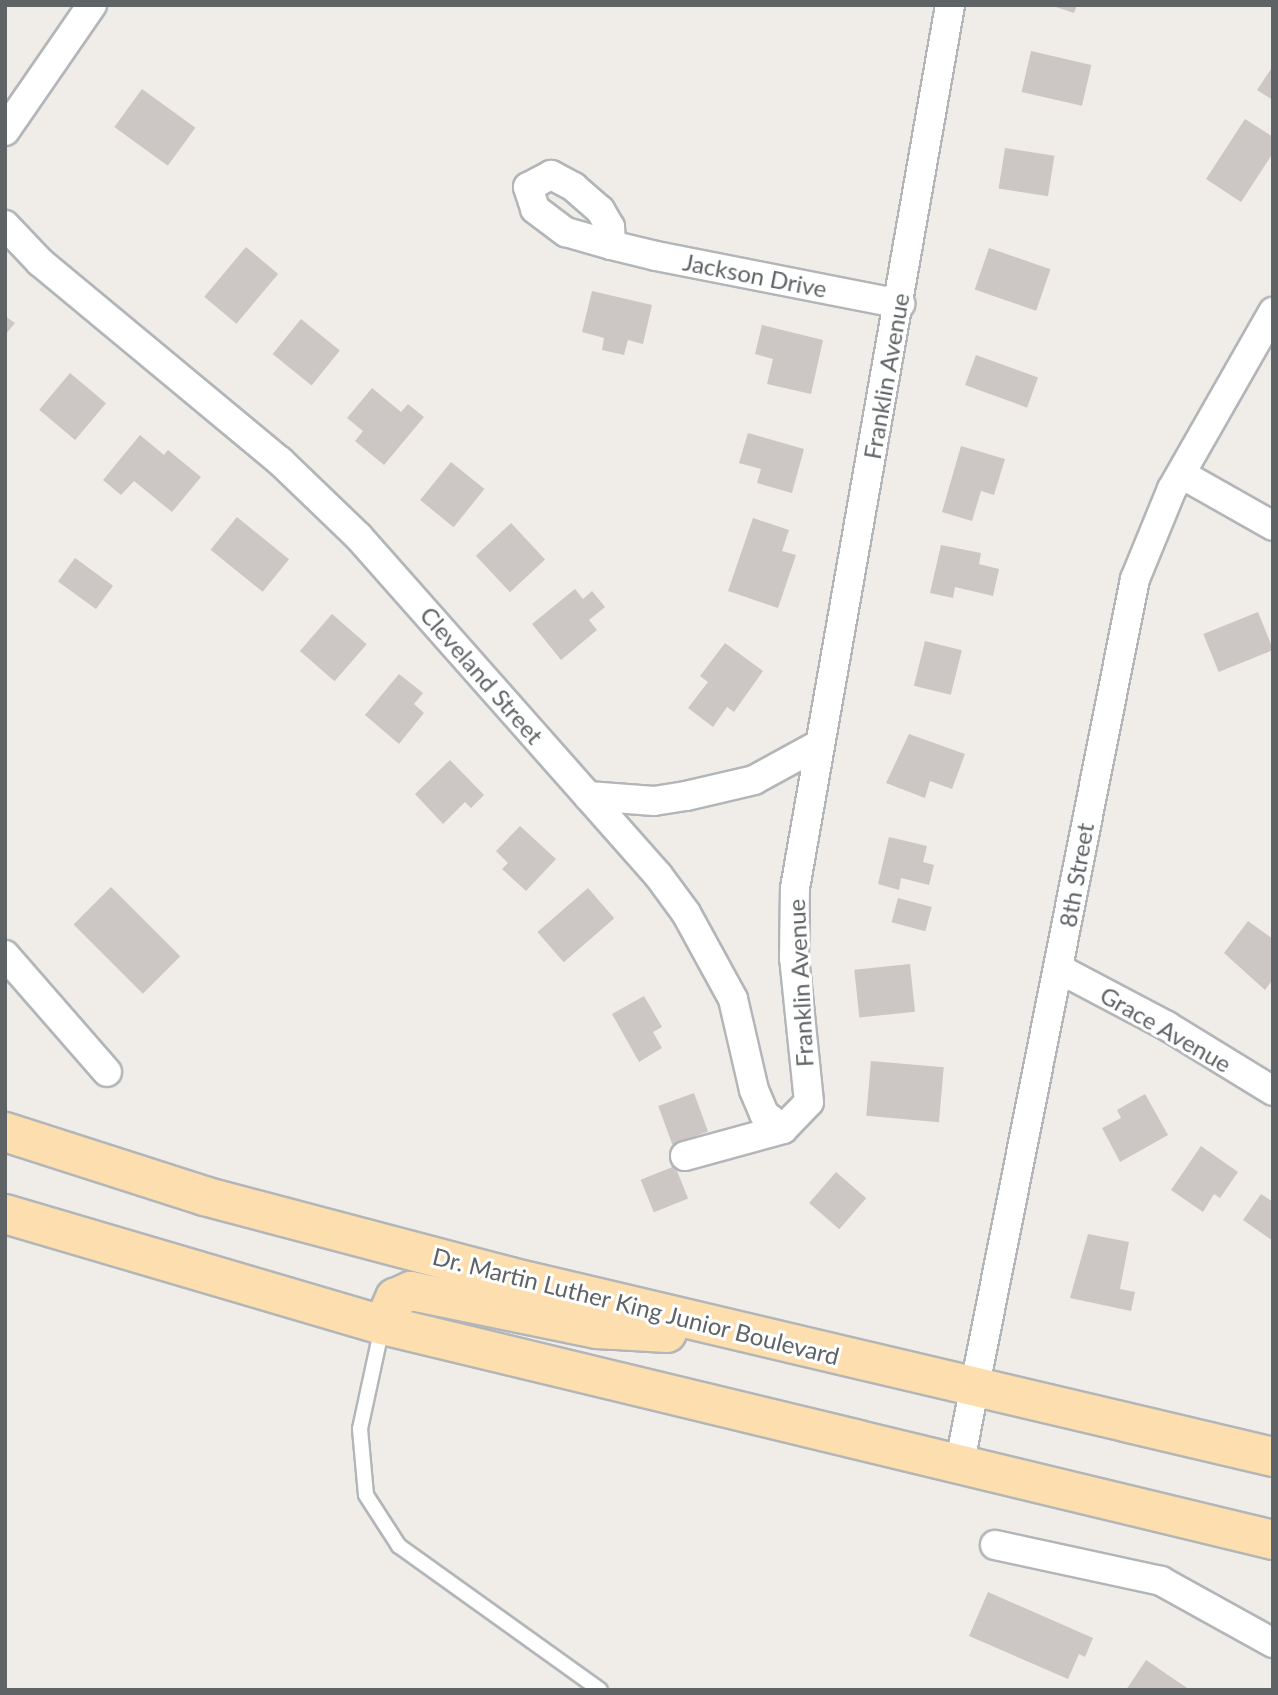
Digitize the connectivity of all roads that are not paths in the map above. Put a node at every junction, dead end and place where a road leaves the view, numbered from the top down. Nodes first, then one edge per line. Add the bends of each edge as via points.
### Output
1 (92, 5) edge
2 (950, 5) edge
3 (5, 131) edge
4 (5, 225) edge
5 (611, 245) dead end
6 (900, 304) junction
7 (1273, 312) edge
8 (1183, 475) junction
9 (1273, 526) edge
10 (818, 745) junction
11 (588, 796) junction
12 (5, 955) edge
13 (1059, 968) junction
14 (107, 1072) dead end
15 (1273, 1091) edge
16 (783, 1129) junction
17 (5, 1132) edge
18 (685, 1156) dead end
19 (5, 1214) edge
20 (383, 1325) junction
21 (777, 1340) junction
22 (977, 1388) junction
23 (1255, 1453) edge
24 (1273, 1464) edge
25 (959, 1466) junction
26 (1273, 1540) edge
27 (995, 1545) dead end
28 (1273, 1643) edge
29 (600, 1690) edge

1 - 3 street
2 - 6 street, Franklin Avenue
4 - 11 street, Cleveland Street via 40,262 280,461 358,536
5 - 6 street, Jackson Drive
6 - 10 street, Franklin Avenue
7 - 8 street, 8th Street
8 - 9 street
8 - 13 street, 8th Street via 1172,489 1135,579 1110,687
10 - 11 street via 754,780 686,796 654,801
10 - 16 street, Franklin Avenue via 795,888 794,958 808,1102
11 - 16 street, Cleveland Street via 686,913 733,999 764,1114
12 - 14 street
13 - 15 street, Grace Avenue via 1167,1026
13 - 22 street, 8th Street
16 - 18 street
17 - 21 main road, Dr. Martin Luther King Junior Boulevard via 303,1223
19 - 20 main road
20 - 21 main road via 395,1298 411,1291 596,1329
20 - 25 main road
20 - 29 lane via 360,1429 366,1495 399,1546
21 - 22 main road, Dr. Martin Luther King Junior Boulevard
22 - 23 main road, Dr. Martin Luther King Junior Boulevard
22 - 25 street, 8th Street
23 - 24 main road, Dr. Martin Luther King Junior Boulevard
25 - 26 main road
27 - 28 street via 1161,1581

